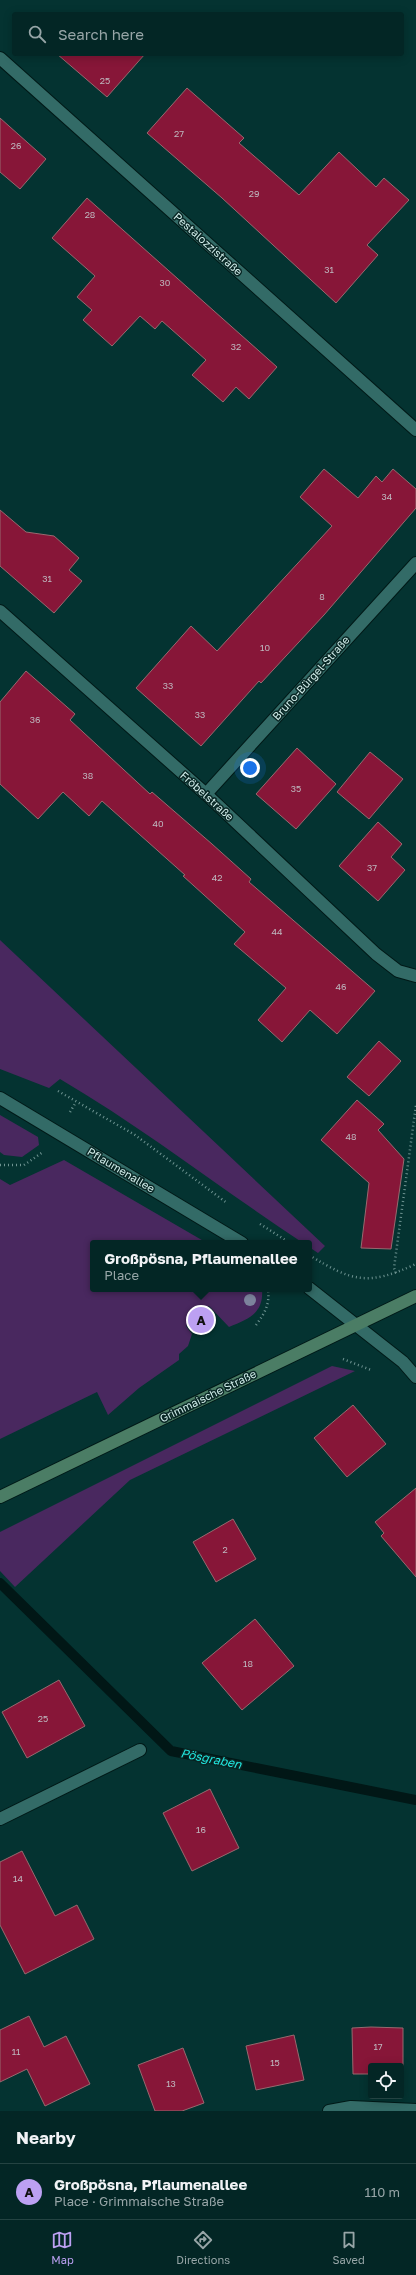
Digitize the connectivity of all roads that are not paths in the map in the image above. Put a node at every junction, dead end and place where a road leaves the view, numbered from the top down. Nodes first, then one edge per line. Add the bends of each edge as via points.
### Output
1 (0, 58) edge
2 (416, 430) edge
3 (416, 563) edge
4 (0, 611) edge
5 (206, 794) junction
6 (416, 976) edge
7 (0, 1098) edge
8 (237, 1240) edge
9 (312, 1290) edge
10 (416, 1296) edge
11 (355, 1324) junction
12 (416, 1377) edge
13 (0, 1497) edge
14 (140, 1750) dead end
15 (0, 1819) edge
16 (416, 2110) edge
17 (330, 2111) edge

1 - 2 street, Pestalozzistraße
3 - 5 street, Bruno-Bürgel-Straße
4 - 5 street, Fröbelstraße
5 - 6 street, Fröbelstraße via 376,954 398,972
7 - 8 street, Pflaumenallee
9 - 11 street
10 - 11 main road, Grimmaische Straße
11 - 12 street via 403,1362
11 - 13 main road, Grimmaische Straße
14 - 15 street
16 - 17 street via 351,2107

